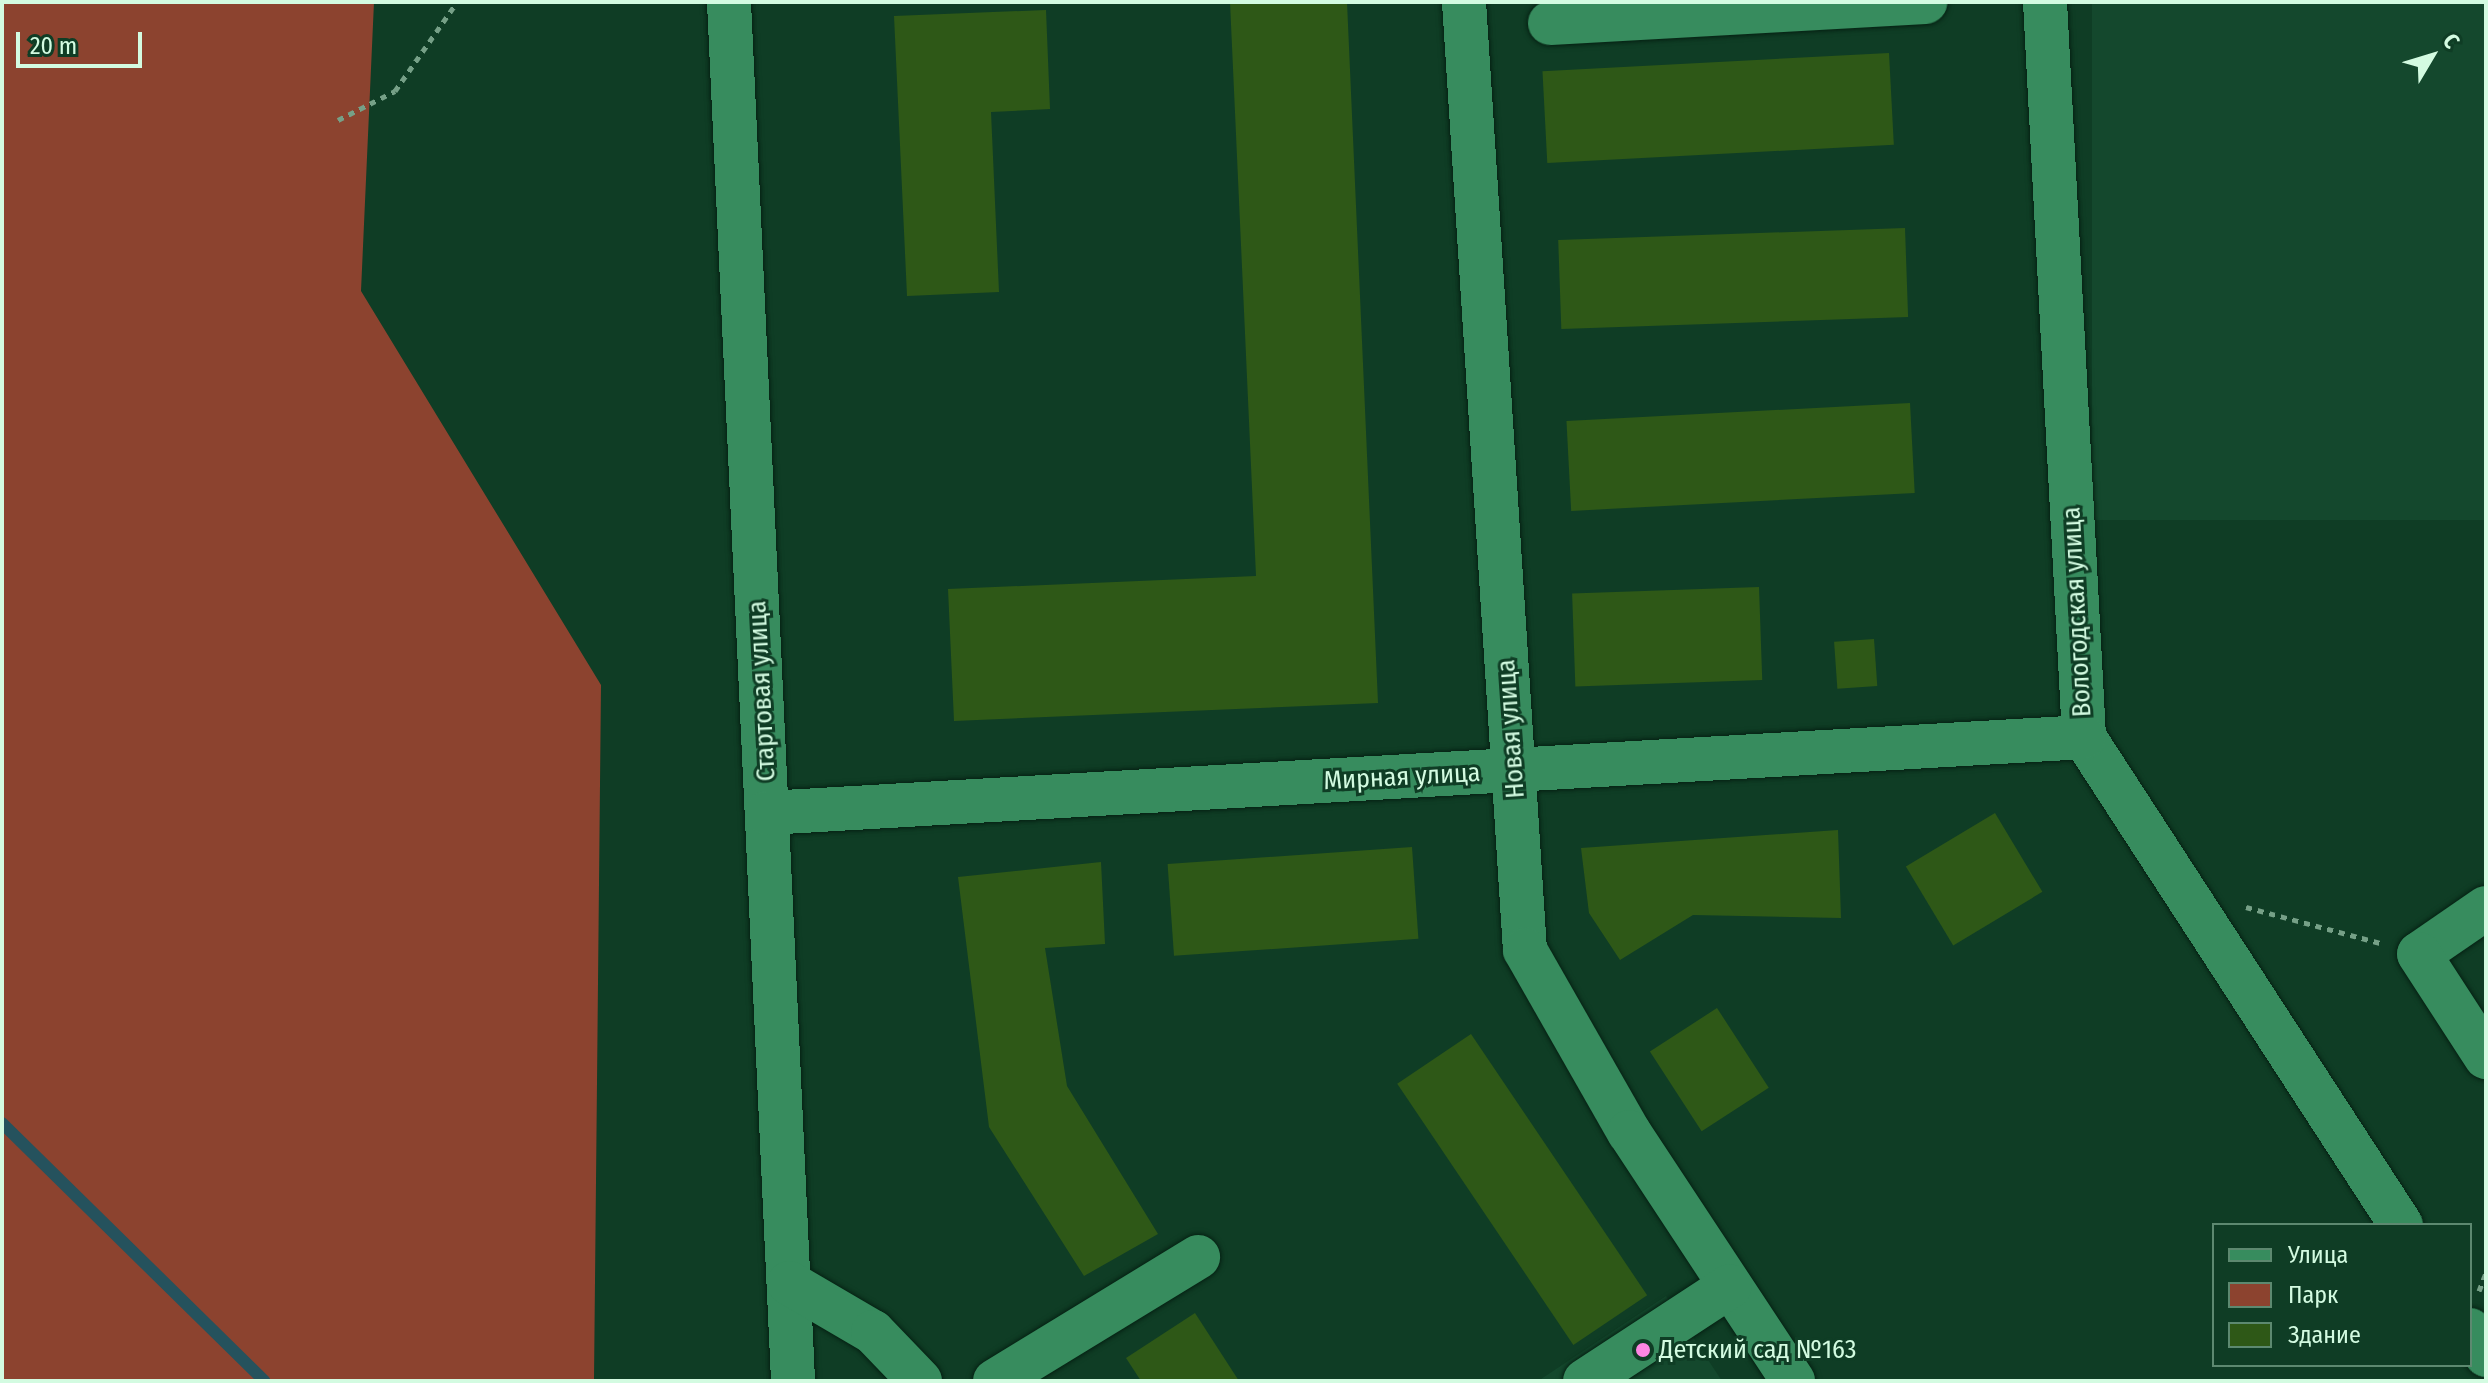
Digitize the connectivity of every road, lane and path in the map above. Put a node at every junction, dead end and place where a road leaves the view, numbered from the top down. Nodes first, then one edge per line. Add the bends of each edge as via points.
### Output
1 (457, 2) edge
2 (729, 2) edge
3 (1464, 2) edge
4 (1925, 2) edge
5 (2045, 2) edge
6 (1550, 23) dead end
7 (338, 120) dead end
8 (2084, 737) junction
9 (1513, 770) junction
10 (767, 813) junction
11 (2180, 889) junction
12 (2486, 908) edge
13 (2419, 954) junction
14 (2486, 1057) edge
15 (2400, 1223) edge
16 (1198, 1257) dead end
17 (789, 1283) junction
18 (1730, 1286) junction
19 (2472, 1333) edge
20 (2486, 1355) edge
21 (793, 1381) edge
22 (920, 1381) edge
23 (995, 1381) edge
24 (1585, 1381) edge
25 (1793, 1381) edge

1 - 7 path via 395,91
2 - 10 street, Стартовая улица
3 - 9 street, Новая улица
4 - 6 street
5 - 8 street, Вологодская улица
8 - 9 street, Мирная улица
8 - 11 street, Вологодская улица
9 - 10 street, Мирная улица
9 - 18 street, Новая улица via 1525,950 1629,1132
10 - 17 street, Стартовая улица
11 - 13 path
11 - 15 street, Вологодская улица
12 - 13 street
13 - 14 street
16 - 23 street
17 - 21 street, Стартовая улица
17 - 22 street via 873,1332
18 - 24 street
18 - 25 street, Новая улица
19 - 20 street

